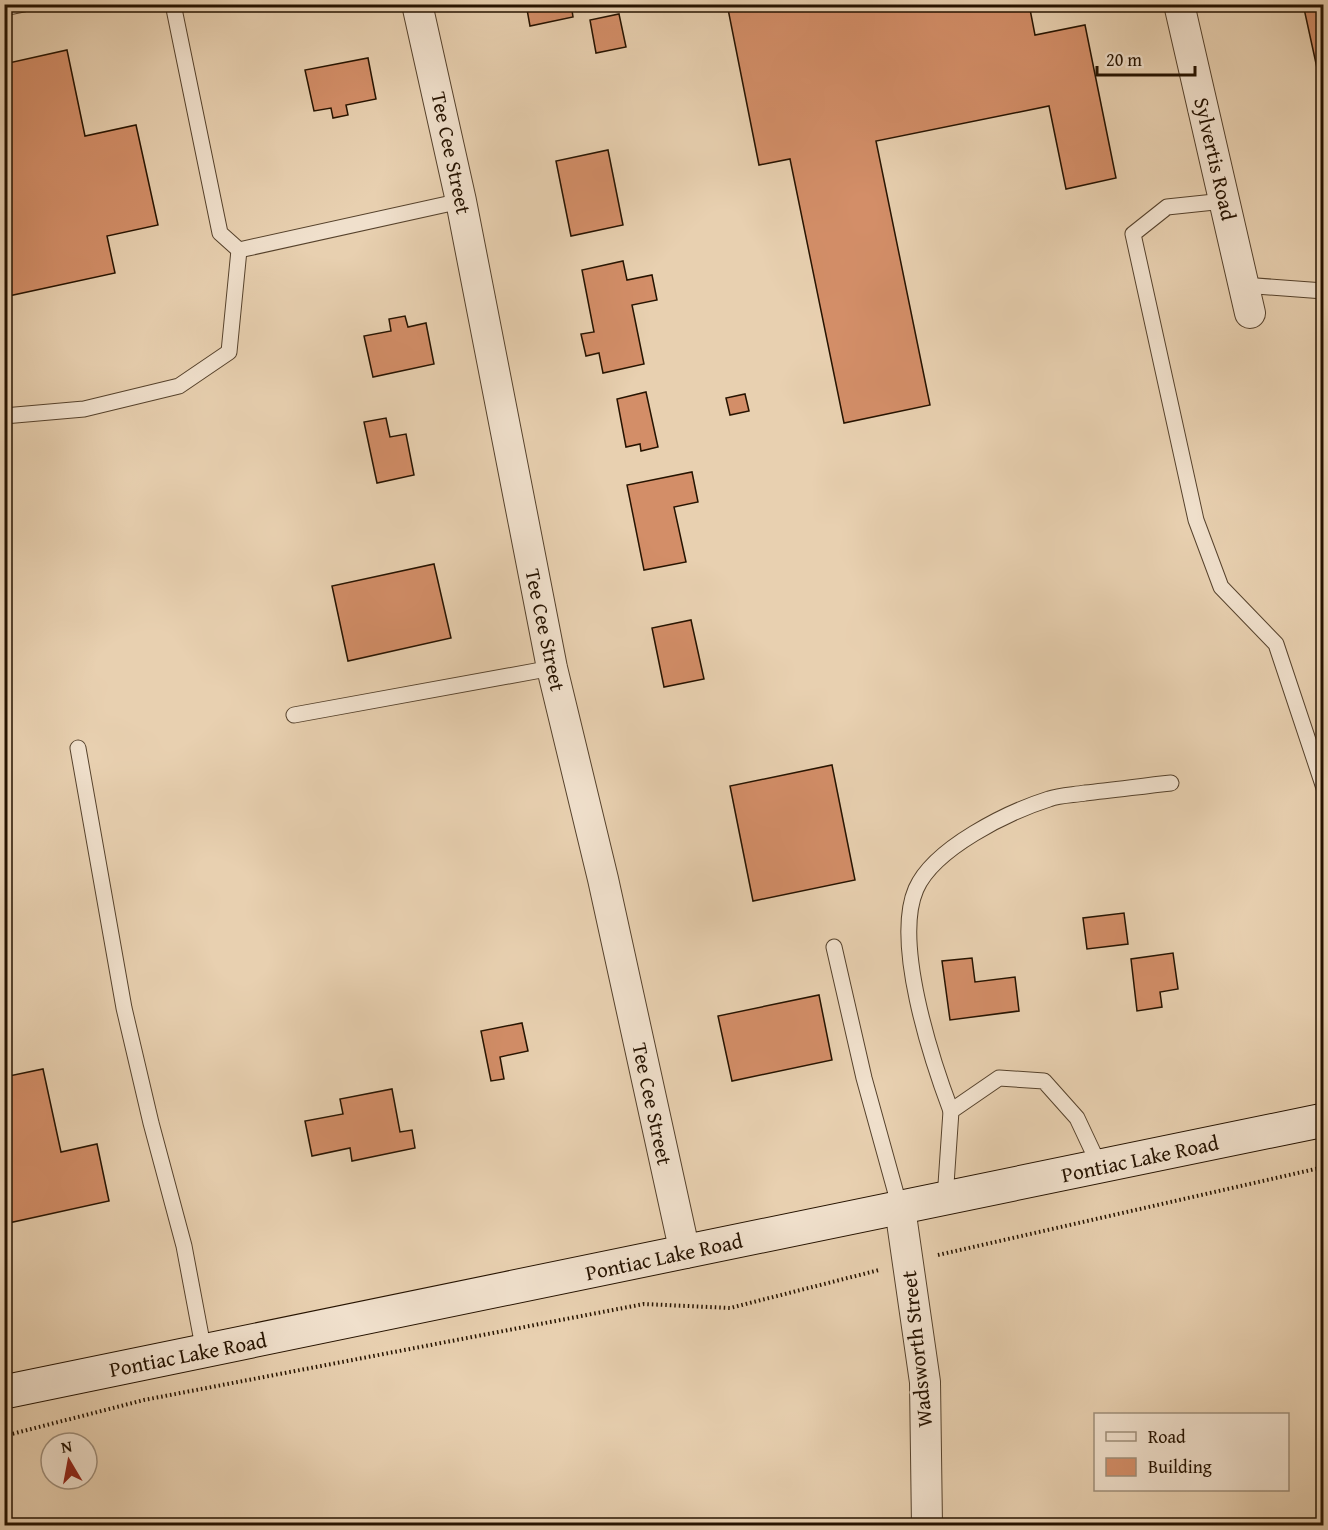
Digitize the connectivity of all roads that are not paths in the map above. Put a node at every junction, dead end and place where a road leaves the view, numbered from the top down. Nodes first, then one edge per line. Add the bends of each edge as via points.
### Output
1 (24, 4) edge
2 (173, 4) edge
3 (417, 4) edge
4 (1179, 4) edge
5 (4, 8) edge
6 (461, 201) junction
7 (1224, 201) junction
8 (239, 250) junction
9 (1323, 291) edge
10 (1247, 299) joint
11 (4, 416) edge
12 (552, 668) junction
13 (294, 715) dead end
14 (78, 748) dead end
15 (1171, 783) dead end
16 (1323, 788) edge
17 (834, 946) dead end
18 (951, 1111) junction
19 (1323, 1120) edge
20 (1100, 1167) junction
21 (945, 1199) junction
22 (900, 1208) junction
23 (685, 1253) junction
24 (204, 1352) junction
25 (4, 1392) edge
26 (927, 1526) edge

1 - 5 lane
2 - 8 lane via 220,233
3 - 6 street, Tee Cee Street
4 - 7 street, Sylvertis Road
6 - 8 lane
6 - 12 street, Tee Cee Street
7 - 10 street, Sylvertis Road
7 - 16 lane via 1167,207 1133,234 1196,520 1221,587 1276,644
8 - 11 lane via 229,352 179,386 84,409
9 - 10 lane
12 - 13 lane
12 - 23 street, Tee Cee Street
14 - 24 lane via 124,1008 184,1246
15 - 18 lane via 1051,798 951,849 916,888 909,913 912,964 928,1050
17 - 22 lane via 864,1078
18 - 20 lane via 999,1078 1044,1081 1077,1118
18 - 21 lane
19 - 20 street, Pontiac Lake Road
20 - 21 street, Pontiac Lake Road
21 - 22 street, Pontiac Lake Road
22 - 23 street, Pontiac Lake Road
22 - 26 street, Wadsworth Street via 925,1382
23 - 24 street, Pontiac Lake Road
24 - 25 street, Pontiac Lake Road

